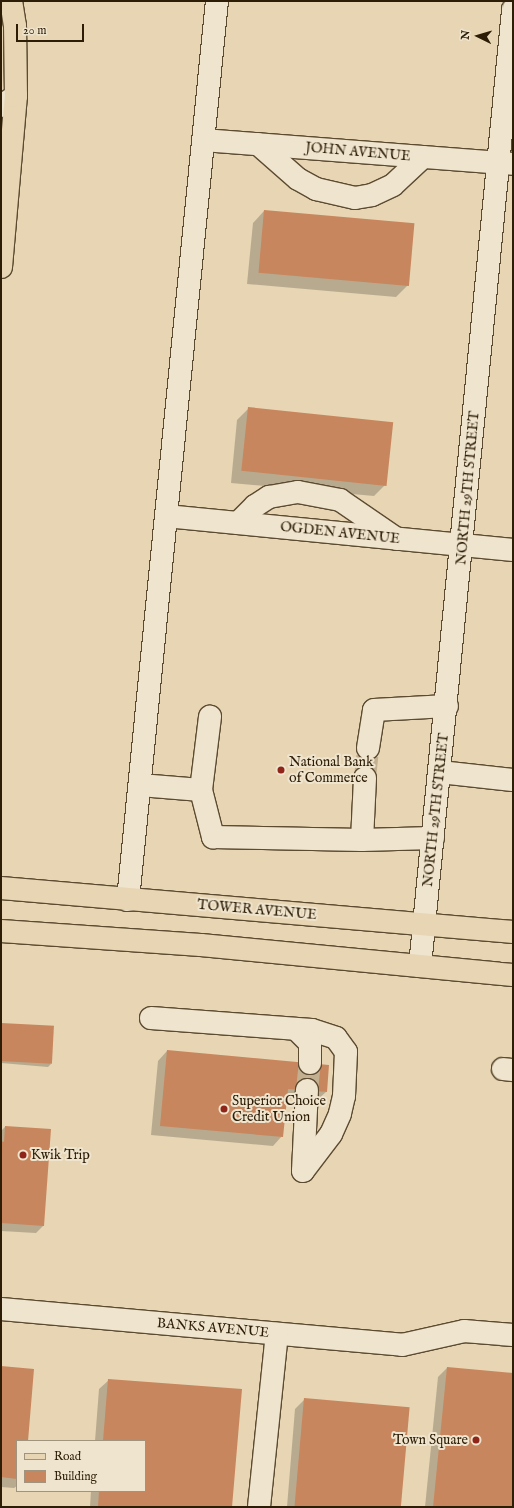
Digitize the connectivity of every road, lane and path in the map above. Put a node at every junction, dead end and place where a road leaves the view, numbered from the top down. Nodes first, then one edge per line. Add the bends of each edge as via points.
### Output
1 (3, 1) edge
2 (11, 1) edge
3 (217, 1) edge
4 (513, 10) edge
5 (1, 11) edge
6 (8, 101) edge
7 (203, 140) junction
8 (258, 144) junction
9 (423, 157) junction
10 (506, 164) edge
11 (1, 268) edge
12 (166, 516) junction
13 (238, 524) junction
14 (397, 539) junction
15 (463, 545) junction
16 (513, 550) edge
17 (447, 706) junction
18 (210, 717) dead end
19 (368, 748) tunnel mouth
20 (440, 772) junction
21 (365, 778) tunnel mouth
22 (513, 780) edge
23 (140, 785) junction
24 (201, 790) junction
25 (433, 838) junction
26 (362, 840) junction
27 (1, 888) edge
28 (128, 900) junction
29 (424, 924) junction
30 (1, 931) edge
31 (513, 932) edge
32 (420, 966) junction
33 (513, 975) edge
34 (151, 1018) dead end
35 (297, 1030) junction
36 (310, 1063) tunnel mouth
37 (307, 1090) tunnel mouth
38 (1, 1309) edge
39 (277, 1334) junction
40 (513, 1335) edge
41 (260, 1507) edge

1 - 5 main road
2 - 6 main road via 15,26
3 - 7 street
4 - 10 street, NORTH 29TH STREET
6 - 11 main road
7 - 8 street, JOHN AVENUE
7 - 12 street
8 - 9 street, JOHN AVENUE
8 - 9 street via 298,179 316,189 355,198 372,195 393,185
9 - 10 street, JOHN AVENUE
10 - 15 street, NORTH 29TH STREET
12 - 13 street, OGDEN AVENUE
12 - 23 street
13 - 14 street, OGDEN AVENUE
13 - 14 street via 255,506 269,497 298,492 340,500
14 - 15 street, OGDEN AVENUE
15 - 16 street, OGDEN AVENUE
15 - 17 street, NORTH 29TH STREET
17 - 19 street via 374,710
17 - 20 street, NORTH 29TH STREET
18 - 24 street
20 - 22 street
20 - 25 street, NORTH 29TH STREET
21 - 26 street
23 - 24 street
23 - 28 street
24 - 26 street via 213,837
25 - 26 street
25 - 29 street, NORTH 29TH STREET
27 - 28 main road, TOWER AVENUE
28 - 29 main road, TOWER AVENUE
29 - 31 main road, TOWER AVENUE
29 - 32 street, NORTH 29TH STREET
30 - 32 main road via 200,945
32 - 33 main road
34 - 35 street
35 - 36 street via 310,1043
35 - 37 street via 312,1030 336,1038 346,1052 344,1096 340,1114 331,1134 303,1171
38 - 39 street, BANKS AVENUE
39 - 40 street, BANKS AVENUE via 402,1345 464,1331
39 - 41 street

